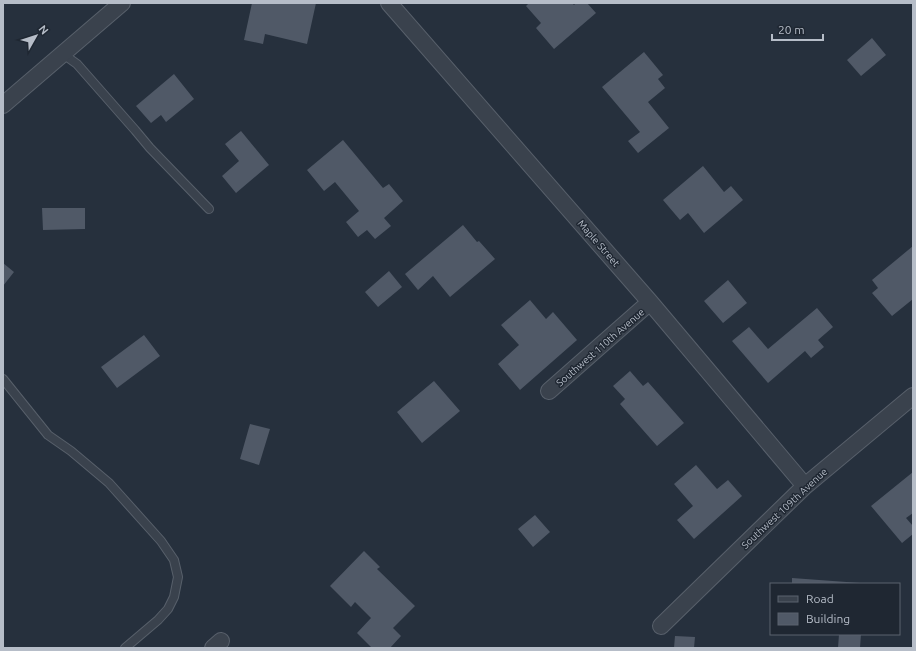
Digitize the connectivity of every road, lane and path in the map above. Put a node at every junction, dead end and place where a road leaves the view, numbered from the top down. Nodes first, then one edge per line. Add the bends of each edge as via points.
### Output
1 (122, 3) edge
2 (389, 3) edge
3 (63, 54) junction
4 (3, 105) edge
5 (209, 209) dead end
6 (650, 302) junction
7 (3, 379) edge
8 (550, 391) dead end
9 (913, 396) edge
10 (805, 486) junction
11 (661, 626) dead end
12 (126, 648) edge

1 - 3 street
2 - 6 street, Maple Street
3 - 4 street
3 - 5 lane via 77,64 150,148
6 - 8 street, Southwest 110th Avenue
6 - 10 street, Maple Street
7 - 12 lane via 48,435 109,483 161,541 174,560 178,577 174,597 168,609
9 - 10 street, Southwest 109th Avenue
10 - 11 street, Southwest 109th Avenue

